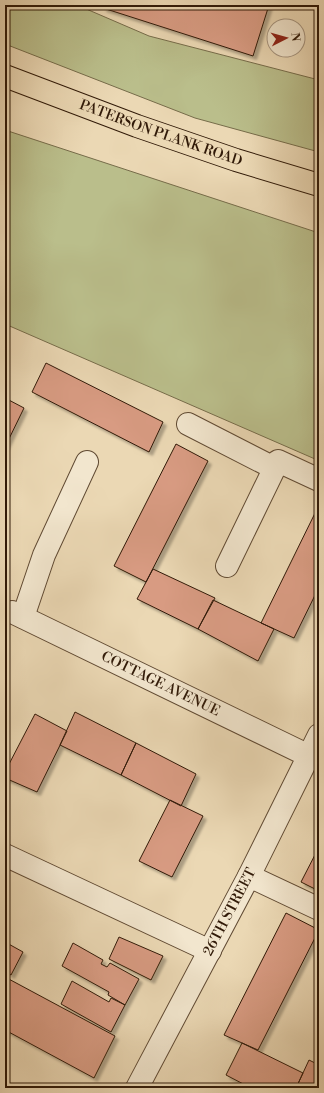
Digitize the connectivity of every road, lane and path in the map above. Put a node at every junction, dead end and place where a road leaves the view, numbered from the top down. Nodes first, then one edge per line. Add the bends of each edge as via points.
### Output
1 (5, 76) edge
2 (319, 185) edge
3 (188, 424) dead end
4 (87, 462) dead end
5 (274, 468) junction
6 (319, 480) edge
7 (228, 566) dead end
8 (319, 735) edge
9 (309, 756) junction
10 (5, 854) edge
11 (249, 876) junction
12 (319, 909) edge
13 (210, 952) junction
14 (141, 1087) edge

1 - 2 main road, PATERSON PLANK ROAD via 144,129
3 - 5 street
4 - 9 street, COTTAGE AVENUE via 17,614
5 - 6 street via 278,461
5 - 7 street
8 - 9 street, 26TH STREET
9 - 11 street, 26TH STREET
10 - 13 street
11 - 12 street
11 - 13 street, 26TH STREET
13 - 14 street, 26TH STREET

